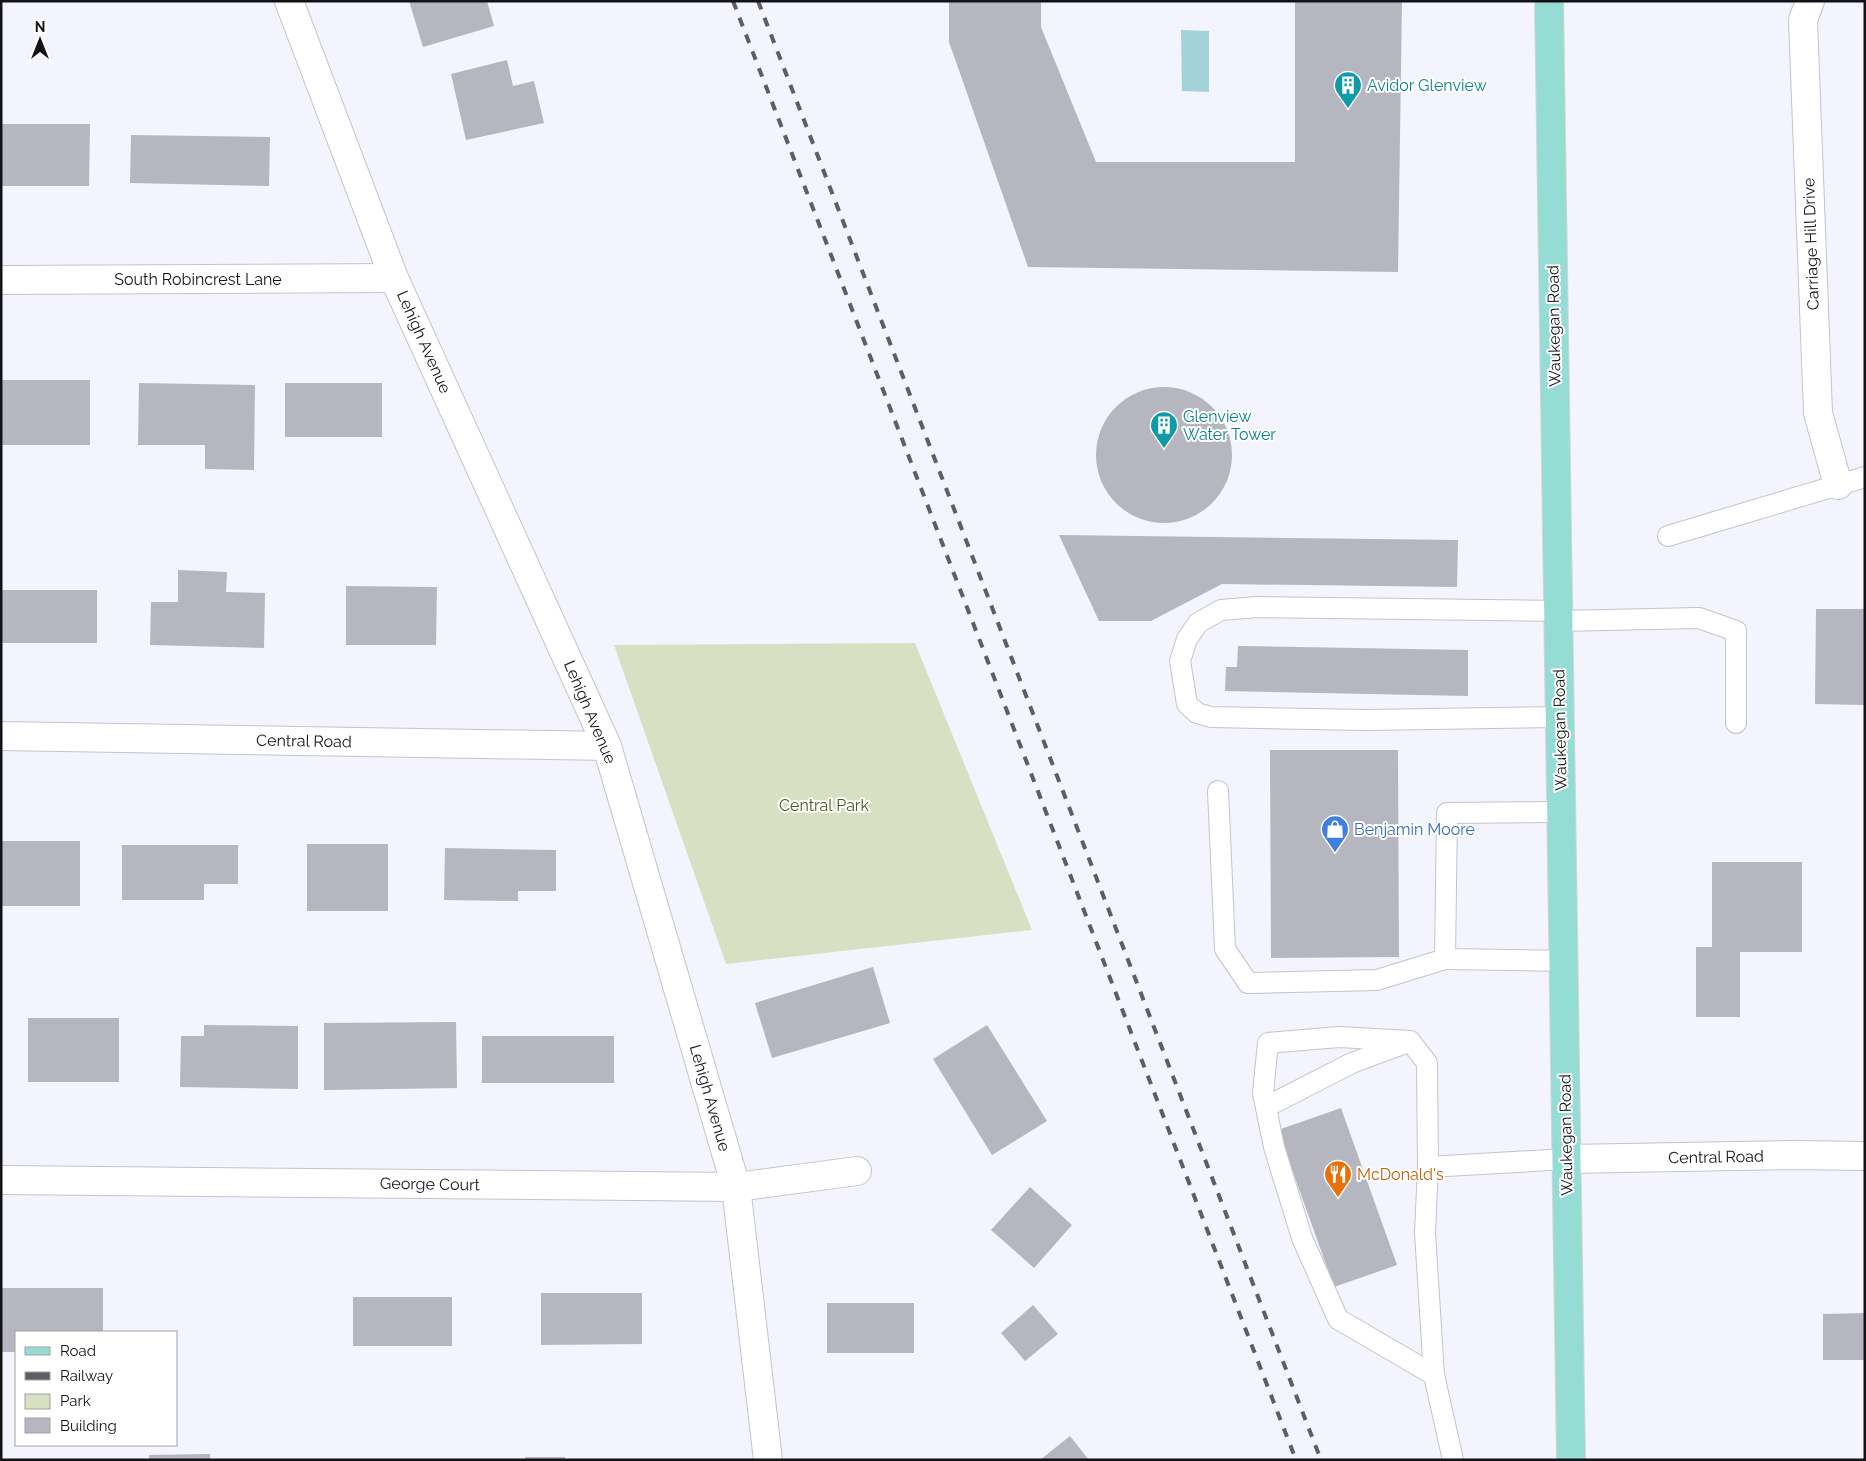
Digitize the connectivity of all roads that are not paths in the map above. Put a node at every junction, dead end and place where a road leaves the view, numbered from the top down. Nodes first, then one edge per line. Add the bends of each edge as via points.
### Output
1 (289, 1) edge
2 (1549, 1) edge
3 (1810, 1) edge
4 (394, 278) junction
5 (1, 280) edge
6 (1865, 477) edge
7 (1838, 485) junction
8 (1668, 536) dead end
9 (1558, 616) junction
10 (1560, 716) junction
11 (1736, 723) dead end
12 (1, 736) edge
13 (607, 746) junction
14 (1218, 791) dead end
15 (1562, 812) junction
16 (1445, 960) junction
17 (1564, 961) junction
18 (1410, 1041) junction
19 (1266, 1107) junction
20 (1865, 1156) edge
21 (1567, 1160) junction
22 (1428, 1168) junction
23 (857, 1170) dead end
24 (1, 1180) edge
25 (736, 1187) junction
26 (1434, 1375) junction
27 (768, 1460) edge
28 (1453, 1460) edge
29 (1571, 1460) edge

1 - 4 street, Lehigh Avenue
2 - 9 main road, Waukegan Road
3 - 7 street, Carriage Hill Drive via 1803,20 1818,413
4 - 5 street, South Robincrest Lane
4 - 13 street, Lehigh Avenue
6 - 7 lane
7 - 8 lane
9 - 10 main road, Waukegan Road
9 - 10 lane via 1257,607 1221,610 1198,623 1187,639 1180,661 1187,704 1197,714 1210,717 1366,720
9 - 11 lane via 1699,618 1736,631
10 - 15 main road, Waukegan Road
12 - 13 street, Central Road
13 - 25 street, Lehigh Avenue
14 - 16 lane via 1225,949 1248,983 1377,980
15 - 16 lane via 1447,813
15 - 17 main road, Waukegan Road
16 - 17 lane
17 - 21 main road, Waukegan Road
18 - 19 lane via 1352,1062
18 - 19 lane via 1340,1037 1268,1043 1263,1093
18 - 22 lane via 1427,1062
19 - 26 lane via 1274,1147 1302,1238 1338,1319
20 - 21 street, Central Road
21 - 22 lane
21 - 29 main road, Waukegan Road
22 - 26 lane via 1425,1232
23 - 25 street, George Court
24 - 25 street, George Court
25 - 27 street, Lehigh Avenue
26 - 28 lane

